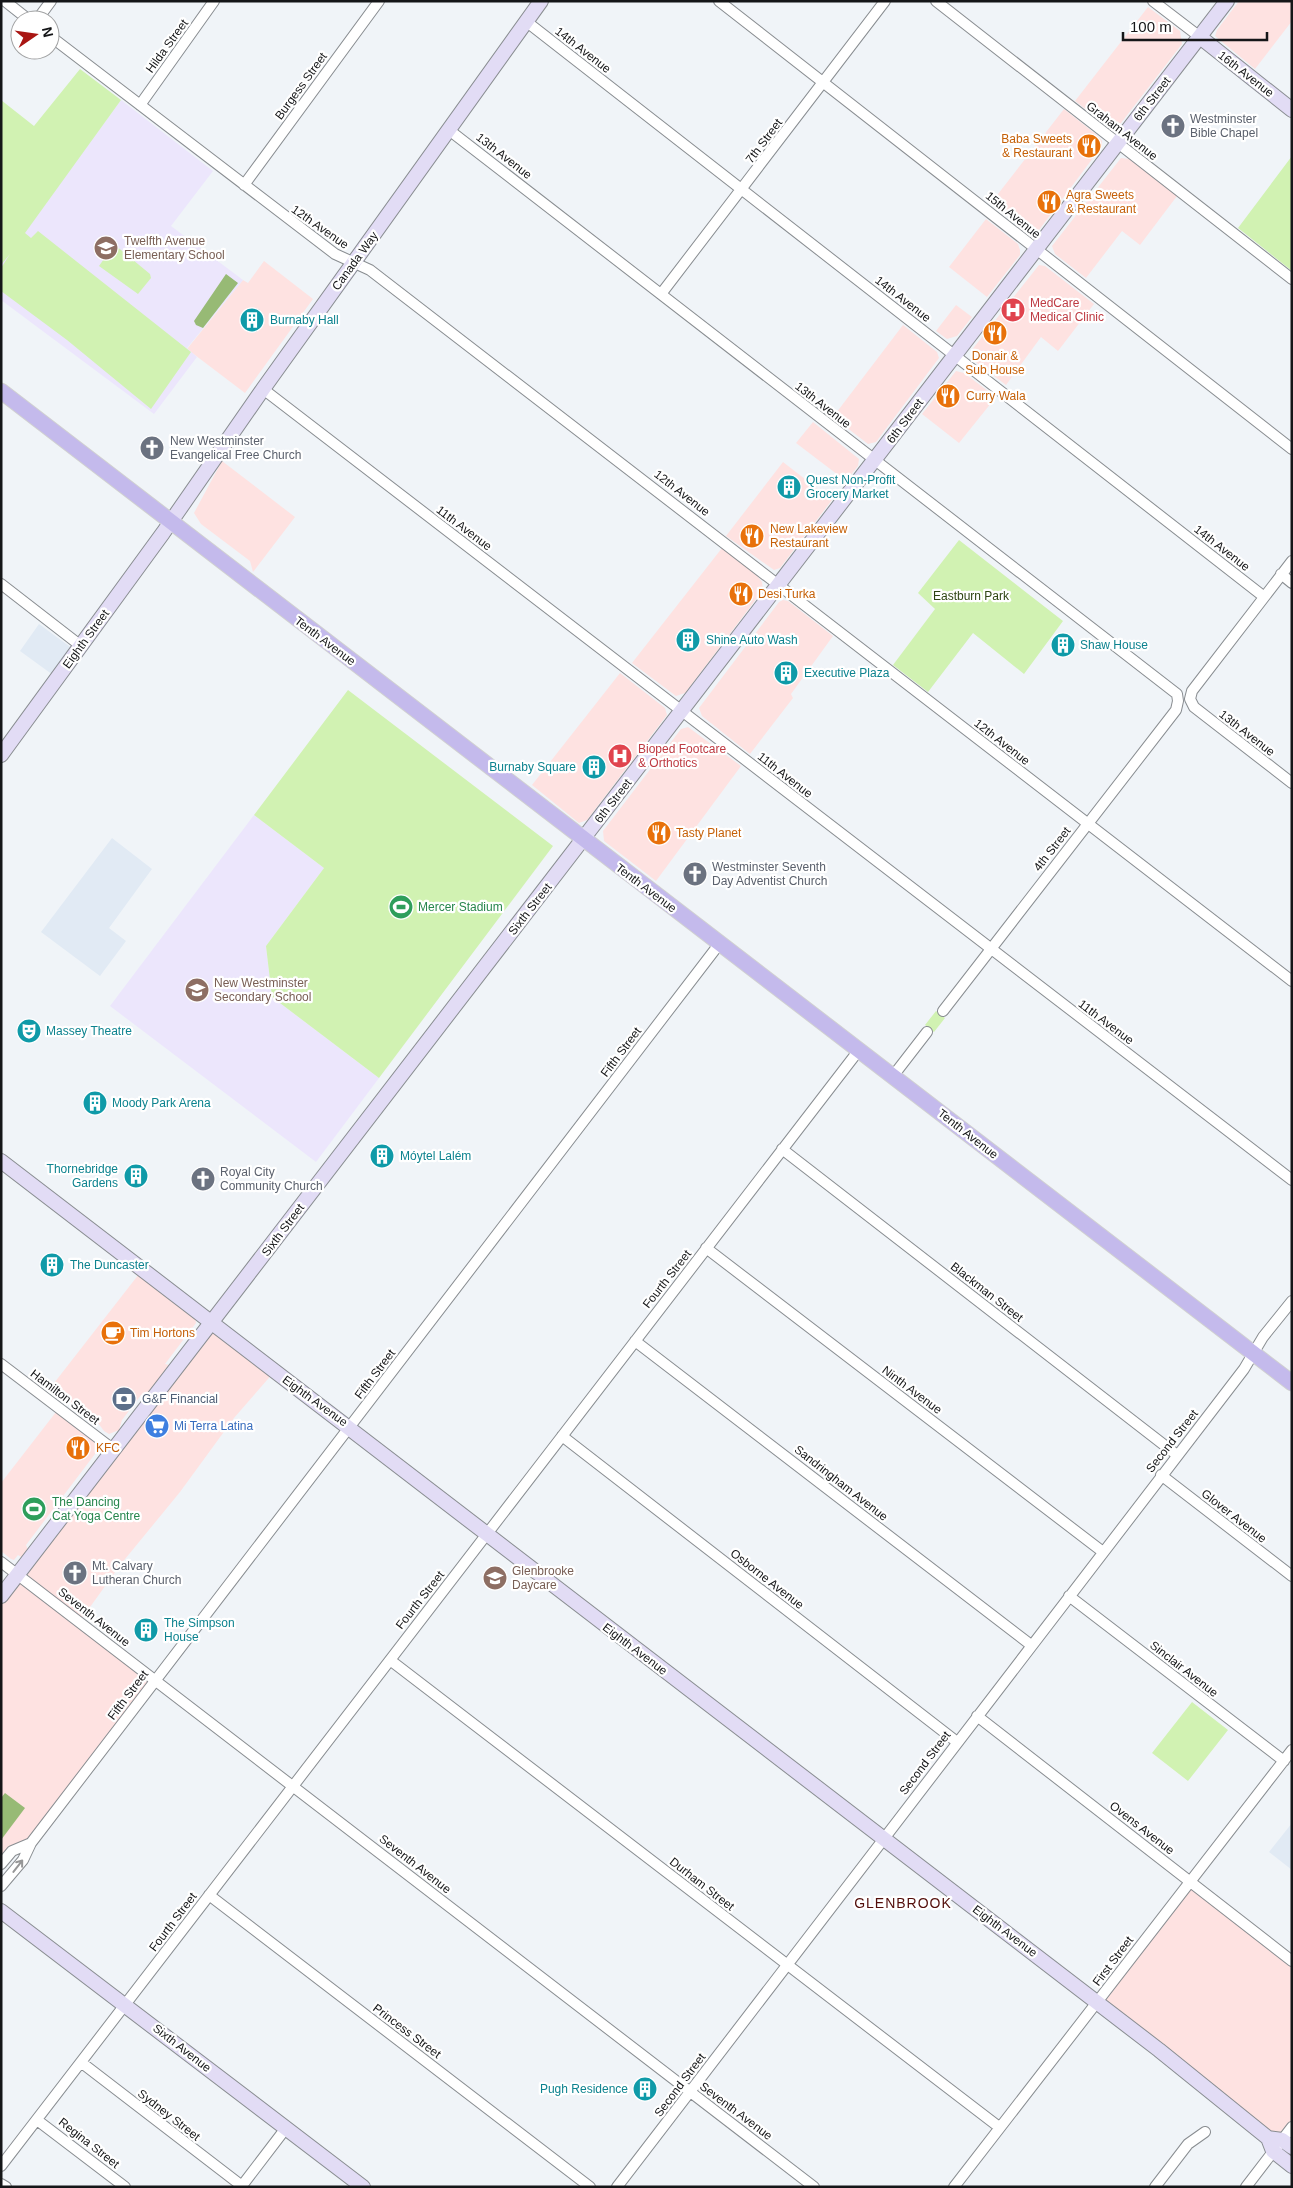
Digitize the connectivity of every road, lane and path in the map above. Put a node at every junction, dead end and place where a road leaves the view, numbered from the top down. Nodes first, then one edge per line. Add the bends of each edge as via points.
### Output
1 (5, 1) edge
2 (214, 1) edge
3 (379, 1) edge
4 (541, 1) edge
5 (719, 1) edge
6 (886, 1) edge
7 (936, 1) edge
8 (1153, 1) edge
9 (1227, 1) edge
10 (16, 10) edge
11 (527, 22) junction
12 (1200, 38) junction
13 (60, 44) edge
14 (823, 83) junction
15 (140, 105) junction
16 (1292, 110) edge
17 (450, 130) junction
18 (1118, 143) junction
19 (244, 186) junction
20 (742, 189) junction
21 (1036, 249) junction
22 (353, 263) junction
23 (1292, 279) edge
24 (661, 294) junction
25 (955, 356) junction
26 (262, 389) junction
27 (1, 391) edge
28 (1292, 449) edge
29 (875, 460) junction
30 (171, 522) junction
31 (1292, 561) edge
32 (1281, 574) junction
33 (1292, 583) edge
34 (1, 584) edge
35 (779, 585) junction
36 (1263, 596) junction
37 (81, 646) junction
38 (1178, 701) joint
39 (682, 712) junction
40 (1, 755) edge
41 (1292, 783) edge
42 (1088, 824) junction
43 (583, 839) junction
44 (720, 943) junction
45 (990, 949) junction
46 (1292, 981) edge
47 (943, 1011) dead end
48 (927, 1032) dead end
49 (859, 1050) junction
50 (893, 1076) junction
51 (782, 1150) junction
52 (1, 1161) edge
53 (1292, 1180) edge
54 (706, 1248) junction
55 (1292, 1301) edge
56 (212, 1322) junction
57 (635, 1341) junction
58 (1253, 1354) junction
59 (1, 1364) edge
60 (1292, 1384) edge
61 (350, 1427) junction
62 (562, 1436) junction
63 (114, 1450) junction
64 (1177, 1455) junction
65 (1162, 1475) junction
66 (486, 1534) junction
67 (1103, 1552) junction
68 (1, 1562) edge
69 (18, 1574) junction
70 (1292, 1576) edge
71 (1, 1596) edge
72 (1069, 1596) junction
73 (1031, 1645) junction
74 (390, 1660) junction
75 (155, 1680) junction
76 (977, 1716) junction
77 (957, 1742) junction
78 (1292, 1750) edge
79 (1284, 1761) junction
80 (293, 1786) junction
81 (883, 1838) junction
82 (31, 1843) junction
83 (1, 1864) edge
84 (1190, 1882) junction
85 (1, 1886) edge
86 (210, 1895) junction
87 (1, 1910) edge
88 (1292, 1961) edge
89 (786, 1964) junction
90 (1098, 2003) junction
91 (126, 2004) junction
92 (82, 2063) junction
93 (691, 2092) junction
94 (37, 2120) junction
95 (999, 2127) junction
96 (1292, 2127) edge
97 (286, 2128) junction
98 (1205, 2132) dead end
99 (1279, 2144) edge
100 (1, 2166) edge
101 (1292, 2166) edge
102 (1, 2184) edge
103 (242, 2186) edge
104 (6, 2187) edge
105 (125, 2187) edge
106 (362, 2187) edge
107 (590, 2187) edge
108 (617, 2187) edge
109 (814, 2187) edge
110 (954, 2187) edge
111 (1155, 2187) edge
112 (1246, 2187) edge

1 - 10 street
2 - 15 street, Hilda Street
3 - 19 street, Burgess Street
4 - 11 street, Canada Way
5 - 14 street, 15th Avenue
6 - 14 street, 7th Street
7 - 18 street, Graham Avenue
8 - 12 street, 16th Avenue
9 - 12 street, 6th Street
11 - 17 street, Canada Way
11 - 20 street, 14th Avenue
12 - 16 street, 16th Avenue
12 - 18 street, 6th Street
13 - 15 street, 12th Avenue
14 - 20 street, 7th Street
14 - 21 street, 15th Avenue
15 - 19 street, 12th Avenue
17 - 22 street, Canada Way
17 - 24 street, 13th Avenue
18 - 21 street, 6th Street
18 - 23 street, Graham Avenue
19 - 22 street, 12th Avenue via 335,254
20 - 24 street, 7th Street
20 - 25 street, 14th Avenue
21 - 25 street, 6th Street
21 - 28 street, 15th Avenue
22 - 26 street, Canada Way
22 - 35 street, 12th Avenue via 370,270
24 - 29 street, 13th Avenue
25 - 29 street, 6th Street
25 - 36 street, 14th Avenue
26 - 30 street, Canada Way
26 - 39 street, 11th Avenue
27 - 30 main road, Tenth Avenue
29 - 35 street, 6th Street
29 - 38 street, 13th Avenue via 1173,689
30 - 37 street, Eighth Street
30 - 43 main road, Tenth Avenue
31 - 32 street
32 - 33 street
32 - 36 street
34 - 37 street
35 - 39 street, 6th Street
35 - 42 street, 12th Avenue
36 - 41 street, 13th Avenue via 1192,691 1190,699 1194,707
37 - 40 street, Eighth Street
38 - 42 street, 4th Street via 1176,710
39 - 43 street, 6th Street
39 - 45 street, 11th Avenue
42 - 45 street, 4th Street
42 - 46 street, 12th Avenue
43 - 44 main road, Tenth Avenue
43 - 56 street, Sixth Street
44 - 49 main road, Tenth Avenue
44 - 61 street, Fifth Street
45 - 47 street, 4th Street
45 - 53 street, 11th Avenue
48 - 50 street
49 - 50 main road, Tenth Avenue
49 - 51 street, Fourth Street
50 - 58 main road, Tenth Avenue
51 - 54 street, Fourth Street
51 - 64 street, Blackman Street
52 - 56 street, Eighth Avenue
54 - 57 street, Fourth Street
54 - 67 street, Ninth Avenue
55 - 58 street, Second Street
56 - 61 street, Eighth Avenue
56 - 63 street, Sixth Street
57 - 62 street, Fourth Street
57 - 73 street, Sandringham Avenue
58 - 60 main road, Tenth Avenue
58 - 64 street, Second Street
59 - 63 street, Hamilton Street
61 - 66 street, Eighth Avenue
61 - 75 street, Fifth Street
62 - 66 street, Fourth Street
62 - 77 street, Osborne Avenue
63 - 69 street, Sixth Street
64 - 65 street, Second Street
65 - 67 street, Second Street
65 - 70 street, Glover Avenue
66 - 74 street, Fourth Street
66 - 81 street, Eighth Avenue
67 - 72 street, Second Street
68 - 69 street, Seventh Avenue
69 - 71 street, Sixth Street
69 - 75 street, Seventh Avenue
72 - 73 street, Second Street
72 - 79 street, Sinclair Avenue
73 - 76 street, Second Street
74 - 80 street, Fourth Street
74 - 89 street, Durham Street
75 - 80 street, Seventh Avenue
75 - 82 street, Fifth Street
76 - 77 street, Second Street
76 - 84 street, Ovens Avenue
77 - 81 street, Second Street
78 - 79 street, First Street
79 - 84 street, First Street
80 - 86 street, Fourth Street
80 - 93 street, Seventh Avenue
81 - 89 street, Second Street
81 - 90 street, Eighth Avenue
82 - 83 street, Fifth Street via 12,1851
85 -> 82 street, Fifth Street via 23,1860
84 - 88 street, Ovens Avenue
84 - 90 street, First Street
86 - 91 street, Fourth Street
86 - 107 street, Princess Street
87 - 91 street, Sixth Avenue
89 - 93 street, Second Street
89 - 95 street, Durham Street
90 - 95 street, First Street via 1085,2015
90 - 99 street, Eighth Avenue
91 - 92 street, Fourth Street
91 - 97 street, Sixth Avenue
92 - 94 street, Fourth Street
92 - 103 street, Sydney Street
93 - 108 street, Second Street
93 - 109 street, Seventh Avenue
94 - 100 street, Fourth Street
94 - 105 street, Regina Street
95 - 110 street, First Street
96 - 99 street
97 - 103 street
97 - 106 street, Sixth Avenue
98 - 111 street via 1188,2144
99 - 101 street, Eighth Avenue
99 - 112 street
102 - 104 street

